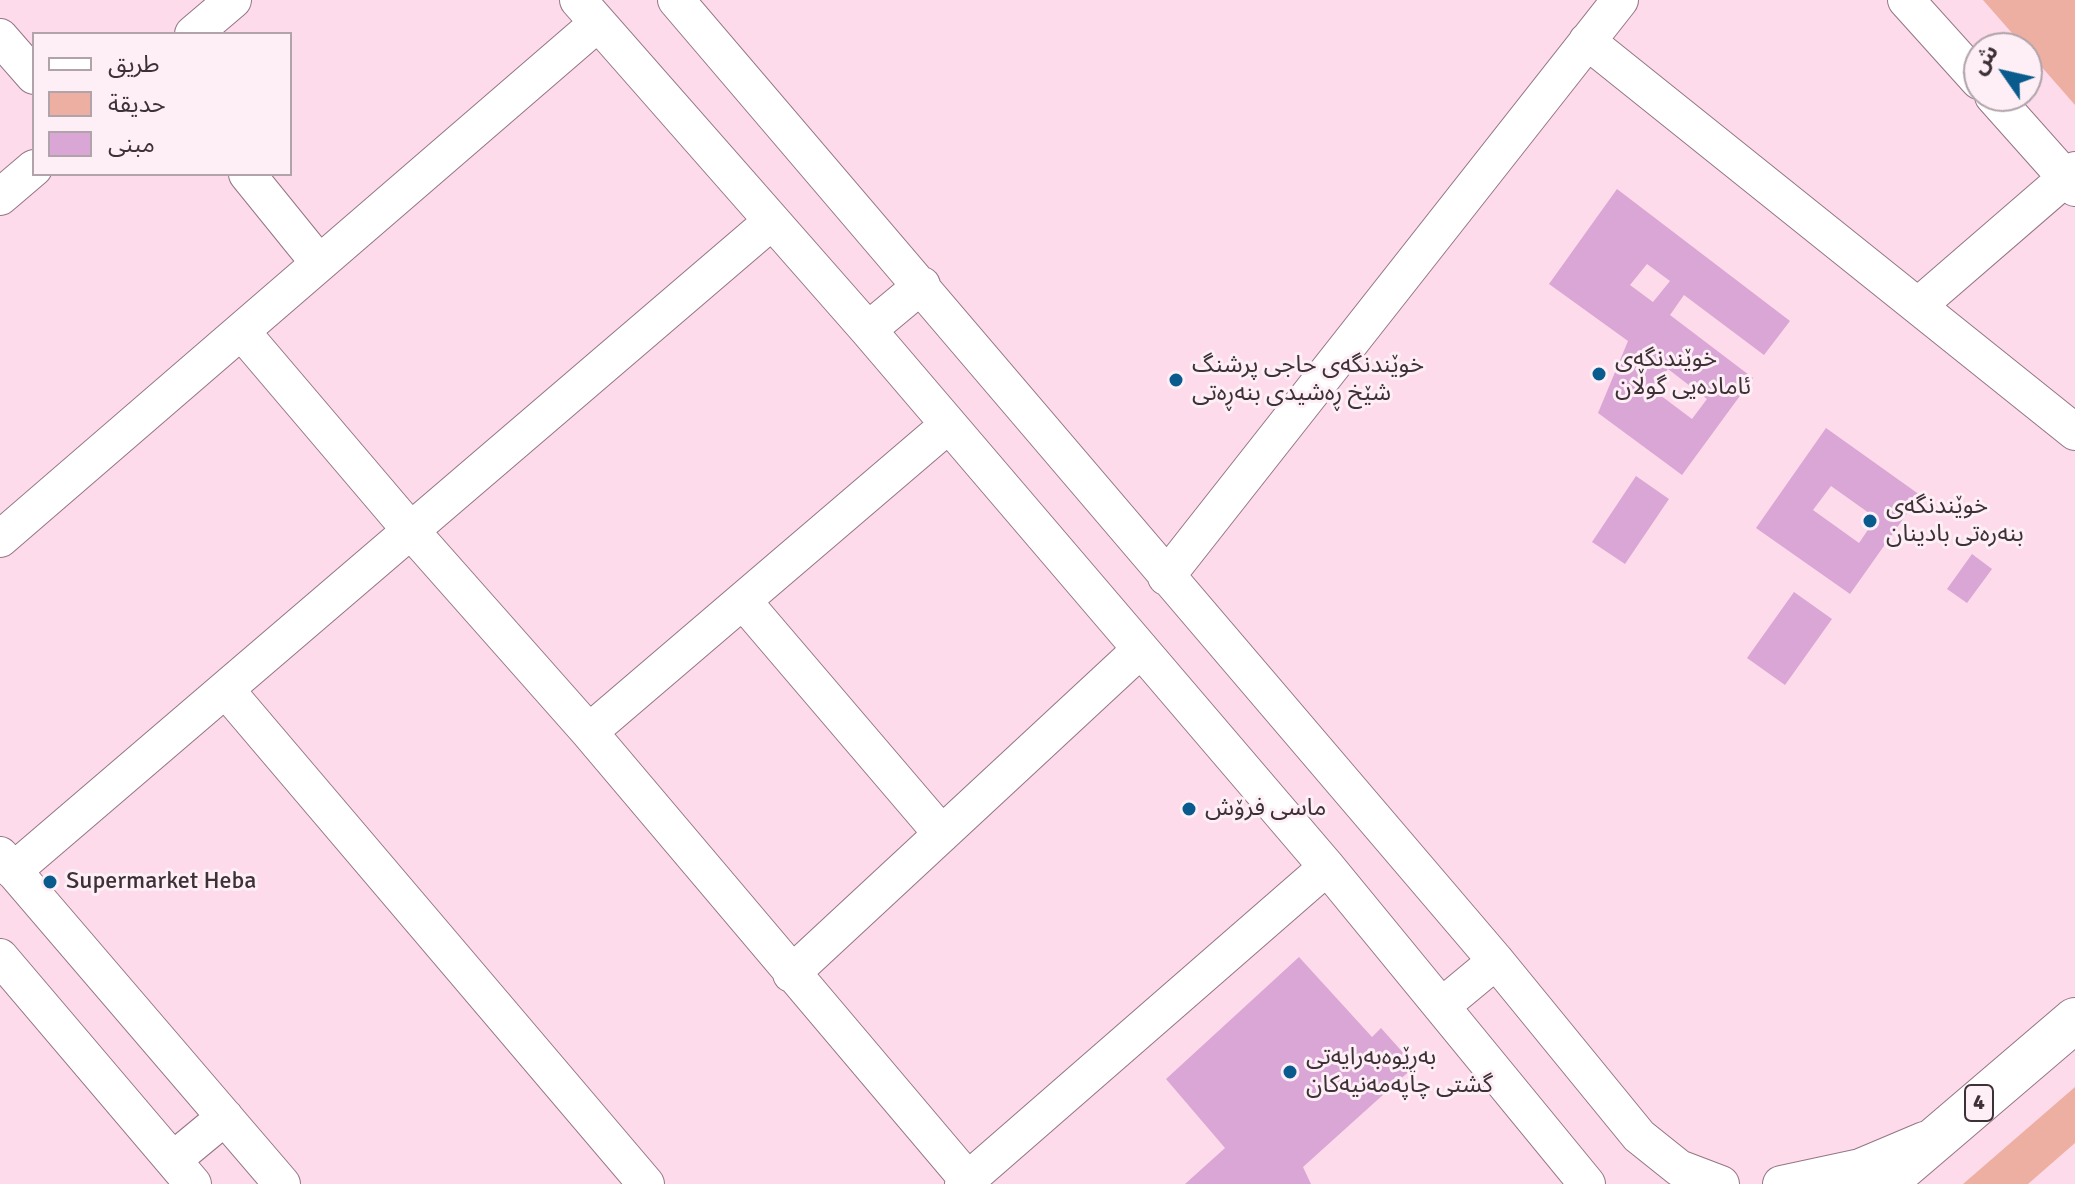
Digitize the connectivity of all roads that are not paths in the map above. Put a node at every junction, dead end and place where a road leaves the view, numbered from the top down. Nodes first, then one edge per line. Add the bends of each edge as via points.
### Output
1 (233, 0) edge
2 (676, 0) edge
3 (1620, 0) edge
4 (1906, 0) edge
5 (588, 12) edge
6 (195, 32) edge
7 (0, 37) edge
8 (1587, 41) junction
9 (1963, 63) edge
10 (32, 74) edge
11 (2008, 112) edge
12 (32, 170) edge
13 (249, 176) edge
14 (2072, 179) edge
15 (0, 197) edge
16 (771, 222) junction
17 (319, 263) junction
18 (922, 285) junction
19 (1919, 305) junction
20 (868, 330) junction
21 (241, 331) junction
22 (947, 426) junction
23 (2075, 432) edge
24 (412, 532) junction
25 (0, 539) edge
26 (1166, 577) junction
27 (743, 601) junction
28 (1139, 651) junction
29 (226, 690) junction
30 (589, 732) junction
31 (942, 834) junction
32 (6, 863) edge
33 (1327, 867) junction
34 (0, 957) edge
35 (1496, 961) junction
36 (791, 974) junction
37 (1443, 1005) junction
38 (2075, 1020) edge
39 (225, 1117) junction
40 (1948, 1130) junction
41 (183, 1172) edge
42 (965, 1182) edge
43 (282, 1184) edge
44 (646, 1184) edge
45 (1587, 1184) edge
46 (1721, 1184) edge
47 (1781, 1184) edge
48 (1883, 1184) edge

1 - 6 street
2 - 18 street
3 - 8 street
4 - 9 street
5 - 16 street
5 - 17 street
7 - 10 street
8 - 19 street
8 - 26 street
11 - 14 street
12 - 15 street
13 - 17 street
14 - 19 street
16 - 20 street
16 - 24 street
17 - 21 street
18 - 20 street
18 - 26 street
19 - 23 street
20 - 22 street
21 - 24 street
21 - 25 street
22 - 27 street
22 - 28 street
24 - 29 street
24 - 30 street
26 - 35 street
27 - 30 street
27 - 31 street
28 - 31 street
28 - 33 street
29 - 32 street
29 - 44 street
30 - 36 street
31 - 36 street
32 - 39 street
33 - 37 street
33 - 42 street
34 - 41 street
35 - 37 street
35 - 46 street via 1639,1136 1679,1168
36 - 42 street
37 - 45 street
38 - 40 highway, 4
39 - 41 street
39 - 43 street
40 - 47 street via 1860,1167
40 - 48 highway, 4

